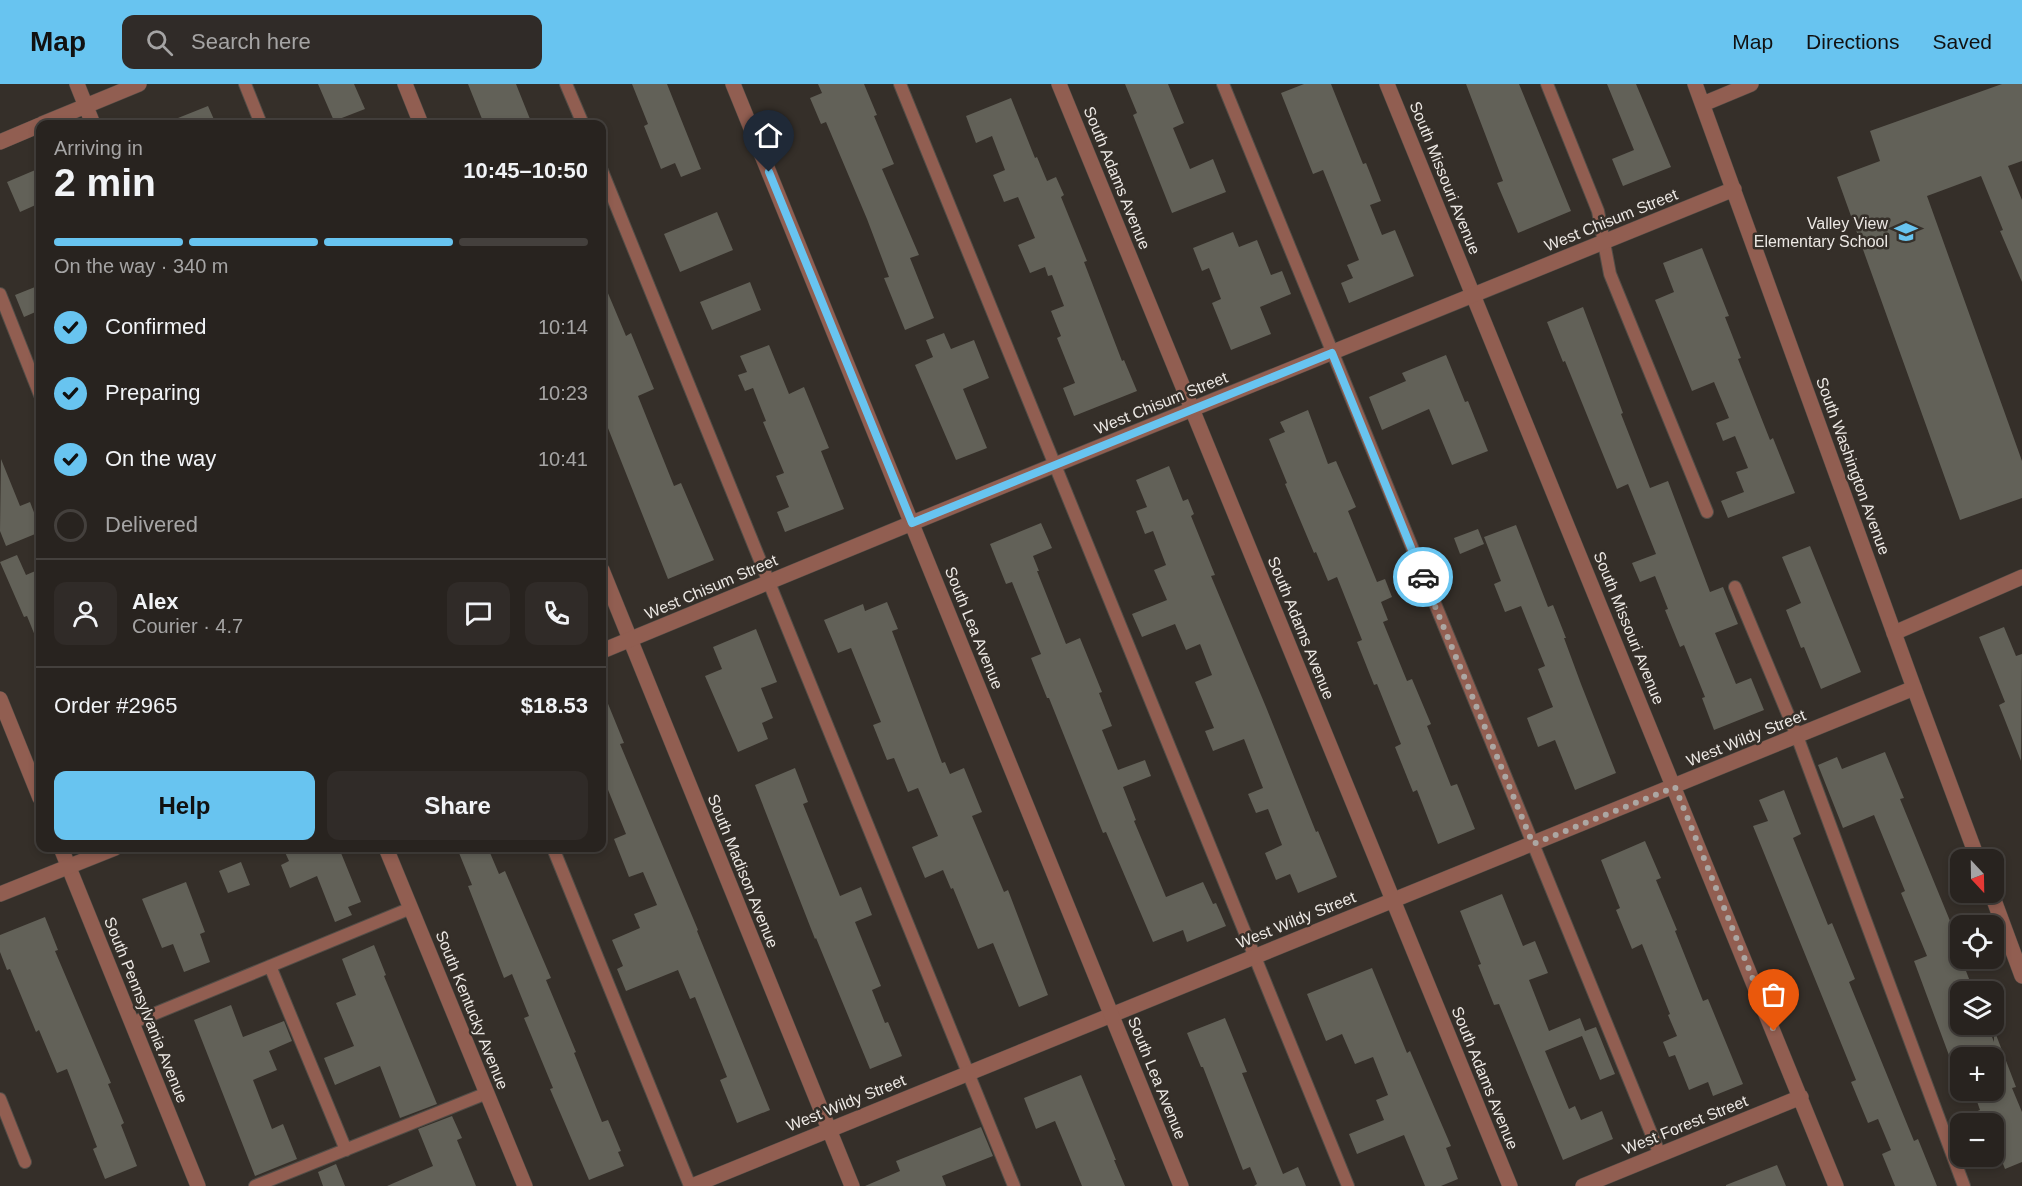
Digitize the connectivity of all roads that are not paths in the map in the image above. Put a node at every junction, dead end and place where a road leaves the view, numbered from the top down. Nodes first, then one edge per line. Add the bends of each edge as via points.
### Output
1 (77, 84) edge
2 (139, 84) edge
3 (245, 84) edge
4 (405, 84) edge
5 (566, 84) edge
6 (733, 84) edge
7 (900, 84) edge
8 (1059, 84) edge
9 (1223, 84) edge
10 (1387, 84) edge
11 (1547, 84) edge
12 (1695, 84) edge
13 (1751, 84) edge
14 (1703, 104) junction
15 (86, 106) junction
16 (53, 120) edge
17 (91, 120) edge
18 (259, 120) edge
19 (419, 120) edge
20 (581, 120) edge
21 (36, 127) edge
22 (0, 142) edge
23 (606, 181) edge
24 (1734, 189) junction
25 (1604, 242) junction
26 (0, 294) edge
27 (1473, 296) junction
28 (1332, 353) junction
29 (36, 385) edge
30 (1192, 409) junction
31 (1056, 465) junction
32 (1707, 512) dead end
33 (912, 523) junction
34 (2022, 577) edge
35 (606, 580) edge
36 (769, 582) junction
37 (1735, 586) dead end
38 (1894, 633) junction
39 (630, 640) junction
40 (606, 649) edge
41 (1914, 688) junction
42 (0, 699) edge
43 (1797, 736) junction
44 (1675, 787) junction
45 (36, 788) edge
46 (1533, 844) junction
47 (1974, 849) edge
48 (63, 852) edge
49 (105, 852) edge
50 (388, 852) edge
51 (555, 852) edge
52 (69, 866) junction
53 (0, 894) edge
54 (1392, 900) junction
55 (1995, 903) edge
56 (411, 908) junction
57 (1255, 956) junction
58 (270, 966) junction
59 (2022, 976) edge
60 (1111, 1014) junction
61 (132, 1023) junction
62 (968, 1073) junction
63 (487, 1093) junction
64 (1801, 1097) junction
65 (0, 1099) edge
66 (828, 1129) junction
67 (346, 1150) junction
68 (1660, 1155) junction
69 (26, 1161) dead end
70 (198, 1186) edge
71 (255, 1186) edge
72 (525, 1186) edge
73 (691, 1186) edge
74 (852, 1186) edge
75 (1014, 1186) edge
76 (1181, 1186) edge
77 (1348, 1186) edge
78 (1510, 1186) edge
79 (1583, 1186) edge
80 (1836, 1186) edge
81 (1964, 1186) edge

1 - 15 street
2 - 15 street
3 - 18 lane
4 - 19 street
5 - 20 lane
6 - 33 street, South Lea Avenue
7 - 31 lane
8 - 30 street, South Adams Avenue
9 - 28 lane
10 - 27 street, South Missouri Avenue
11 - 25 lane via 1598,211
12 - 14 street, South Washington Avenue
13 - 14 street
14 - 24 street, South Washington Avenue
15 - 16 street
15 - 17 street
21 - 22 street
23 - 36 lane
24 - 25 street, West Chisum Street
24 - 38 street, South Washington Avenue
25 - 27 street, West Chisum Street
25 - 32 lane via 1610,274
26 - 29 lane
27 - 28 street, West Chisum Street
27 - 44 street, South Missouri Avenue
28 - 30 street, West Chisum Street
28 - 46 lane
30 - 31 street, West Chisum Street
30 - 54 street, South Adams Avenue
31 - 33 street, West Chisum Street
31 - 57 lane
33 - 36 street, West Chisum Street
33 - 60 street, South Lea Avenue
34 - 38 street
35 - 39 street, South Madison Avenue
36 - 39 street, West Chisum Street
36 - 62 lane
37 - 43 lane
38 - 41 street, South Washington Avenue
39 - 40 street, West Chisum Street
39 - 66 street, South Madison Avenue
41 - 43 street, West Wildy Street
41 - 47 street, South Washington Avenue
42 - 45 street
43 - 44 street, West Wildy Street
43 - 81 lane
44 - 46 street, West Wildy Street
44 - 64 street, South Missouri Avenue
46 - 54 street, West Wildy Street
46 - 68 lane
48 - 52 street, South Pennsylvania Avenue
49 - 52 street
50 - 56 street, South Kentucky Avenue
51 - 73 lane
52 - 53 street
52 - 61 street, South Pennsylvania Avenue
54 - 57 street, West Wildy Street
54 - 78 street, South Adams Avenue
55 - 59 street
56 - 58 lane
56 - 63 street, South Kentucky Avenue
57 - 60 street, West Wildy Street
57 - 77 lane
58 - 61 lane
58 - 67 lane
60 - 62 street, West Wildy Street
60 - 76 street, South Lea Avenue
61 - 70 street, South Pennsylvania Avenue
62 - 66 street, West Wildy Street
62 - 75 lane
63 - 67 lane
63 - 72 street, South Kentucky Avenue
64 - 68 street, West Forest Street
64 - 80 street, South Missouri Avenue
65 - 69 lane
66 - 73 street, West Wildy Street
66 - 74 street, South Madison Avenue
67 - 71 lane
68 - 79 street, West Forest Street

